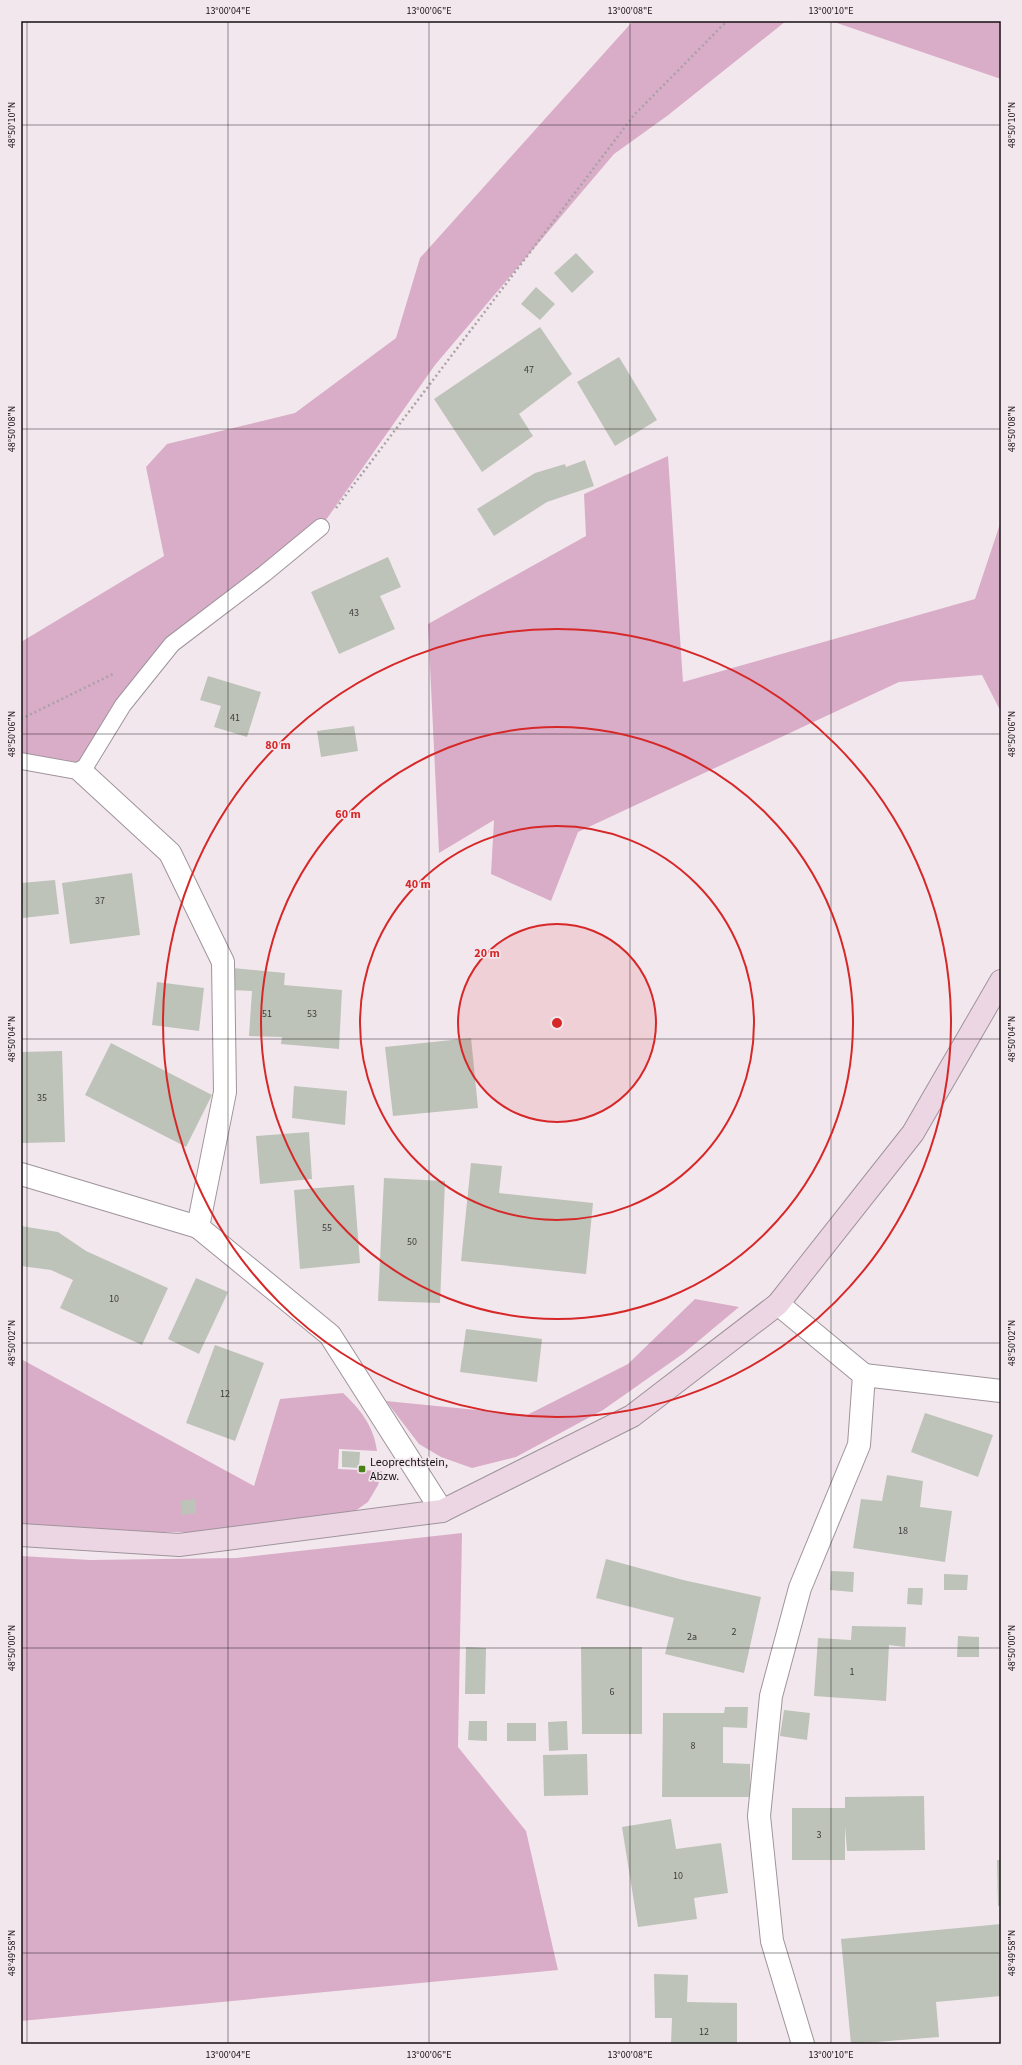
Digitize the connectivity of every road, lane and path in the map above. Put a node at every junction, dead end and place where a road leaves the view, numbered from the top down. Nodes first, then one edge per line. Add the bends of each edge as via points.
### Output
1 (727, 21) edge
2 (321, 527) joint
3 (116, 673) dead end
4 (21, 719) edge
5 (21, 761) edge
6 (82, 772) junction
7 (1001, 981) edge
8 (21, 1174) edge
9 (198, 1227) junction
10 (778, 1304) junction
11 (864, 1375) junction
12 (1001, 1391) edge
13 (442, 1510) junction
14 (21, 1535) edge
15 (803, 2044) edge

1 - 2 path via 634,115
2 - 6 lane via 172,644 123,704
3 - 4 path
5 - 6 lane
6 - 9 street via 170,853 223,962 225,1092
7 - 10 street via 914,1133
8 - 9 street
9 - 13 street via 330,1334
10 - 11 street
10 - 13 street via 632,1416
11 - 12 street
11 - 15 street via 859,1445 800,1588 771,1696 759,1816 772,1941
13 - 14 street via 179,1544

